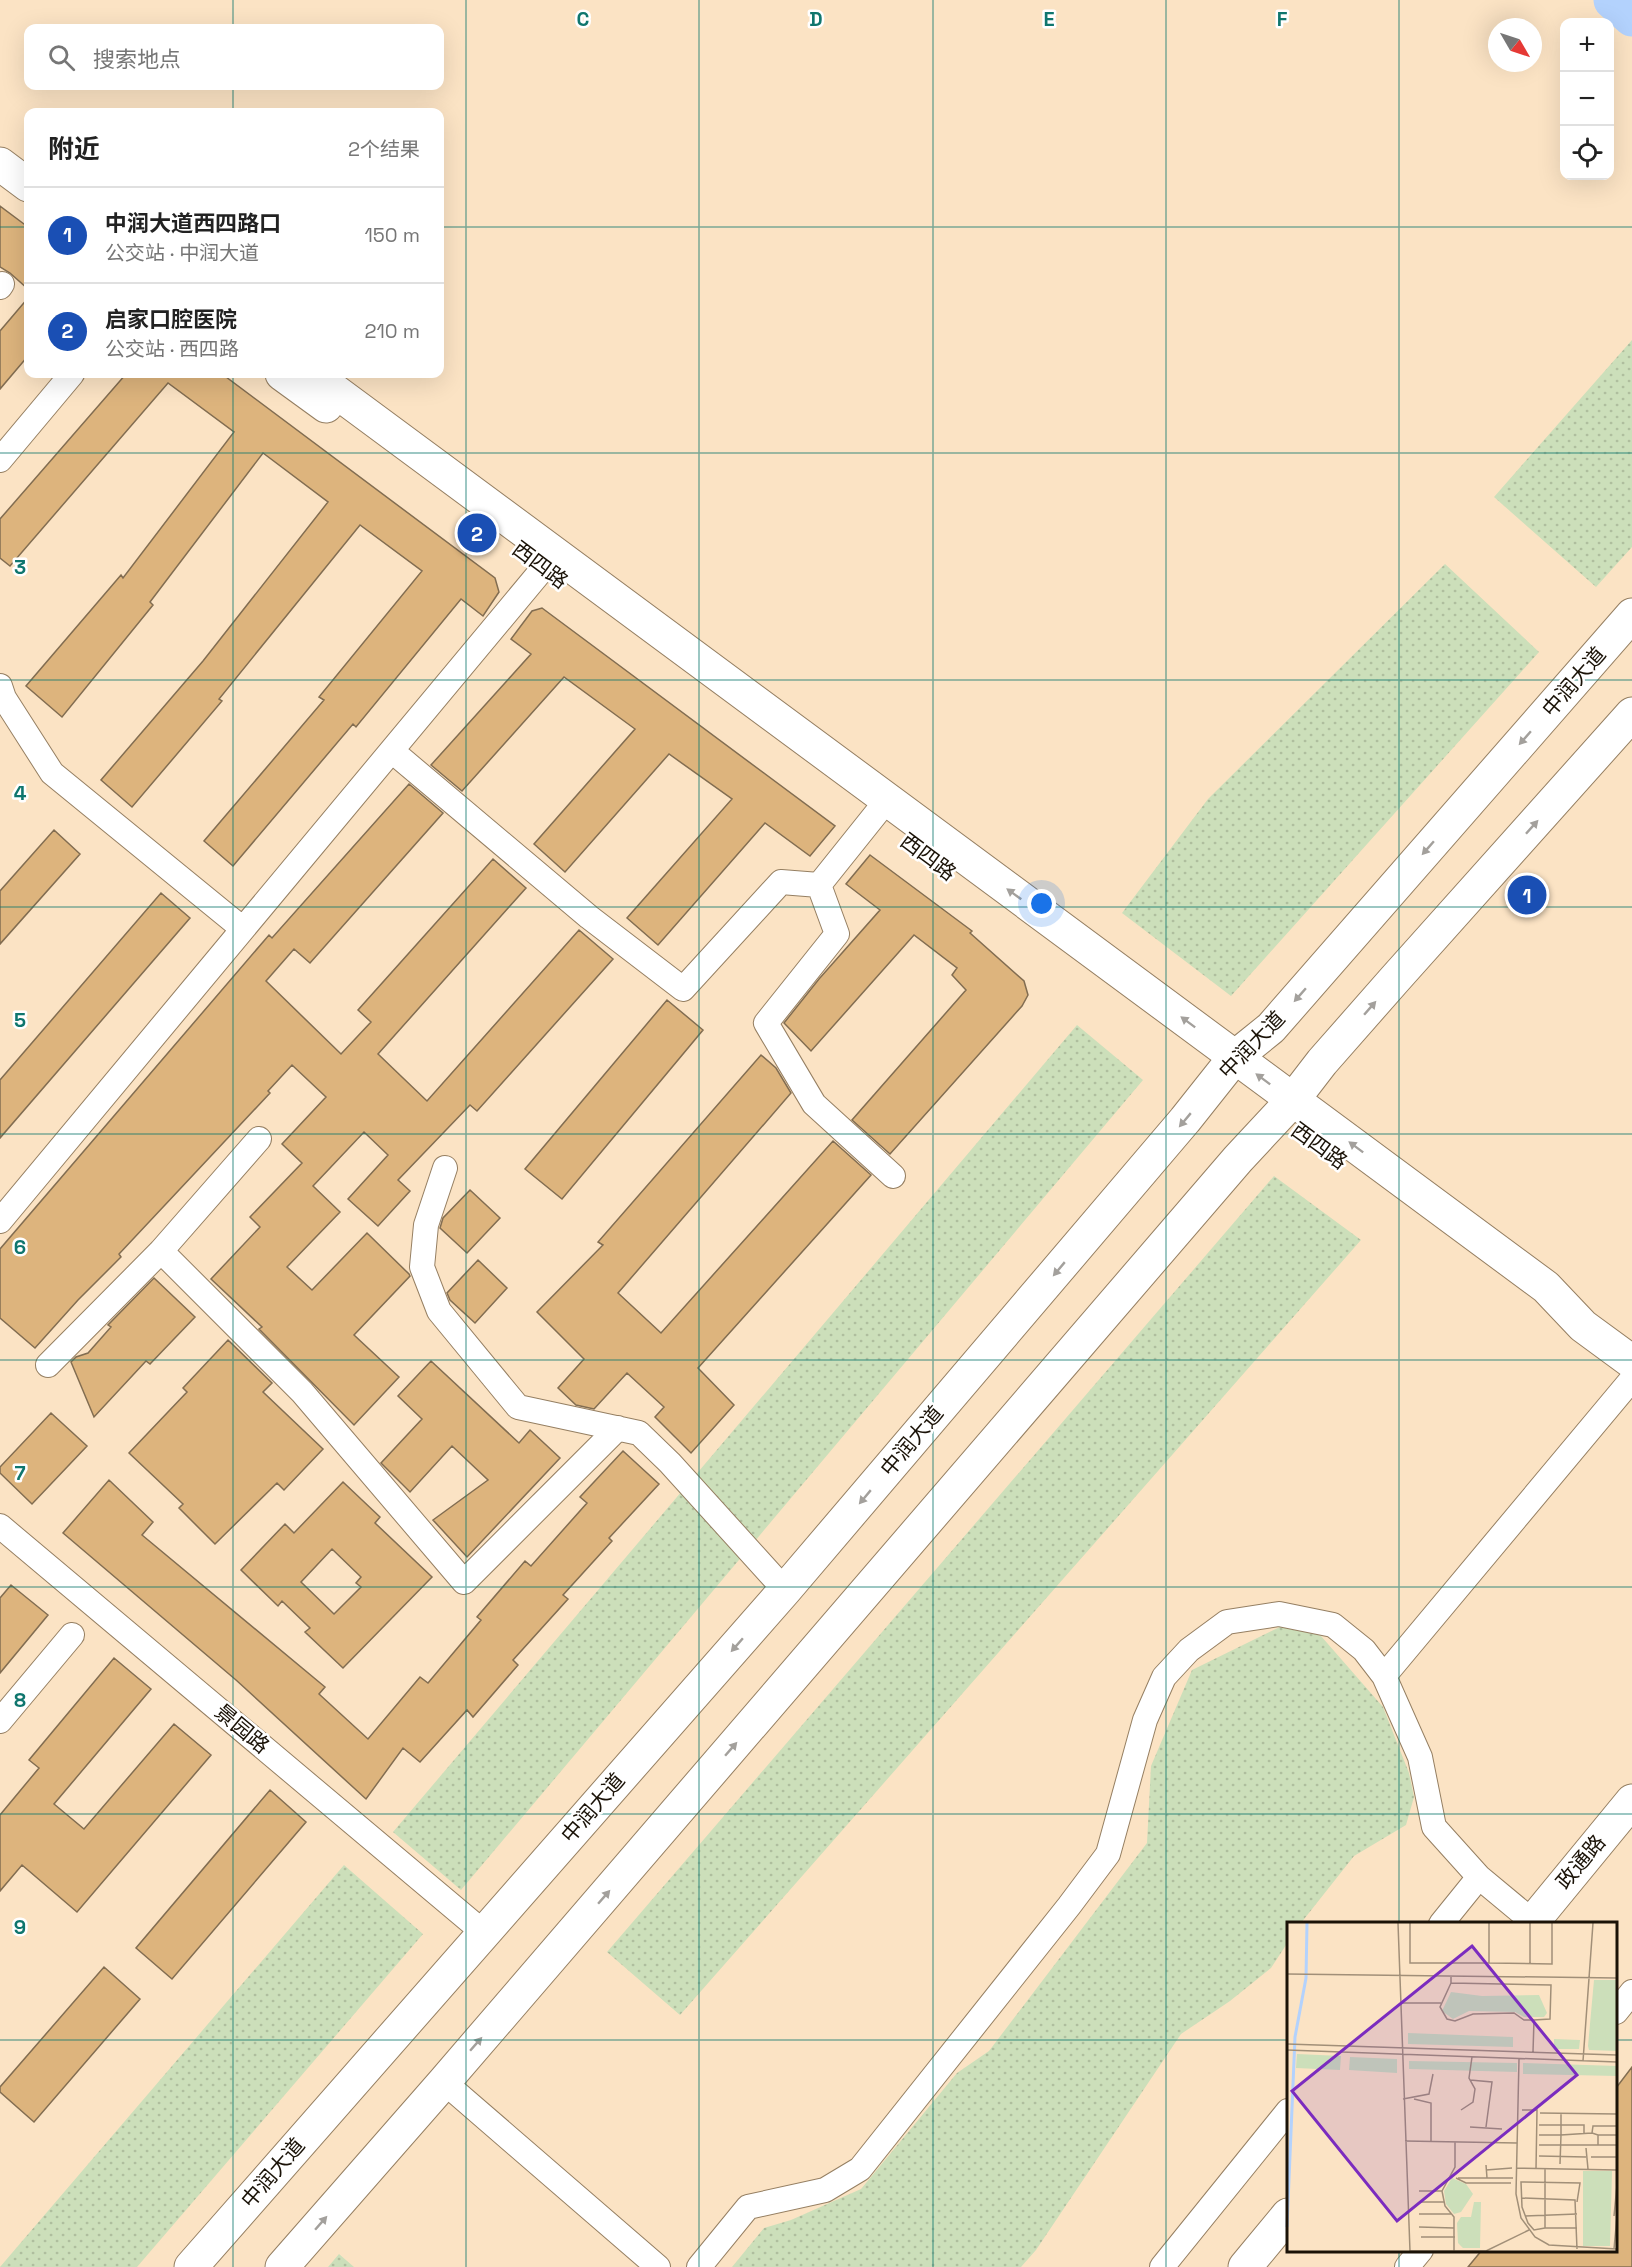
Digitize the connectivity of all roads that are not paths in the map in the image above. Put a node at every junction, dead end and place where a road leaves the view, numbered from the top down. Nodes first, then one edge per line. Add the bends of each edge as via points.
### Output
1 (0, 144) edge
2 (24, 162) edge
3 (0, 164) edge
4 (24, 183) edge
5 (69, 378) edge
6 (288, 378) edge
7 (317, 378) edge
8 (0, 460) edge
9 (550, 560) junction
10 (1632, 615) edge
11 (1, 694) edge
12 (1632, 714) edge
13 (392, 751) junction
14 (881, 808) junction
15 (819, 885) junction
16 (243, 929) junction
17 (1228, 1066) junction
18 (1284, 1108) junction
19 (260, 1139) dead end
20 (445, 1168) dead end
21 (893, 1176) dead end
22 (0, 1221) edge
23 (161, 1251) junction
24 (1632, 1362) edge
25 (48, 1365) dead end
26 (1632, 1379) edge
27 (618, 1428) junction
28 (0, 1526) edge
29 (785, 1590) junction
30 (72, 1635) dead end
31 (1384, 1676) junction
32 (0, 1721) edge
33 (1632, 1801) edge
34 (1479, 1877) junction
35 (1442, 1922) edge
36 (1532, 1922) edge
37 (483, 1932) junction
38 (1632, 1992) edge
39 (1617, 2011) edge
40 (444, 2082) junction
41 (1287, 2112) edge
42 (1287, 2216) edge
43 (1419, 2252) edge
44 (191, 2267) edge
45 (282, 2267) edge
46 (658, 2267) edge
47 (699, 2267) edge
48 (1162, 2267) edge
49 (1245, 2267) edge
50 (1407, 2267) edge

1 - 2 main road
3 - 4 main road
5 - 8 street
6 - 9 main road, 西四路
7 - 9 main road, 西四路
9 - 13 street
9 - 14 main road, 西四路
10 -> 17 main road, 中润大道 via 1271,1028
11 - 16 street via 52,773
18 -> 12 main road
13 - 15 street via 590,917 683,989 781,882
13 - 16 street
14 - 15 street
14 - 17 main road, 西四路
15 - 21 street via 837,934 766,1023 814,1104
16 - 22 street
17 - 18 main road, 西四路
17 -> 29 main road, 中润大道
18 - 24 main road, 西四路 via 1538,1306 1583,1326
40 -> 18 main road
19 - 23 street
20 - 27 street via 426,1225 422,1268 440,1311 518,1407
23 - 25 street
23 - 27 street via 302,1392 464,1582
26 - 31 street
27 - 29 street via 639,1433
28 - 37 street, 景园路
29 -> 37 main road, 中润大道
30 - 32 street
31 - 34 street via 1420,1757 1434,1827
31 - 47 street via 1364,1650 1333,1626 1279,1614 1227,1622 1189,1650 1164,1677 1145,1720 1108,1854 860,2169 825,2190 748,2207
33 - 36 main road, 政通路
34 - 35 street
34 - 36 street
37 - 44 main road, 中润大道
38 - 39 street
45 -> 40 main road
40 - 46 street
41 - 48 street
42 - 49 main road
43 - 50 street

